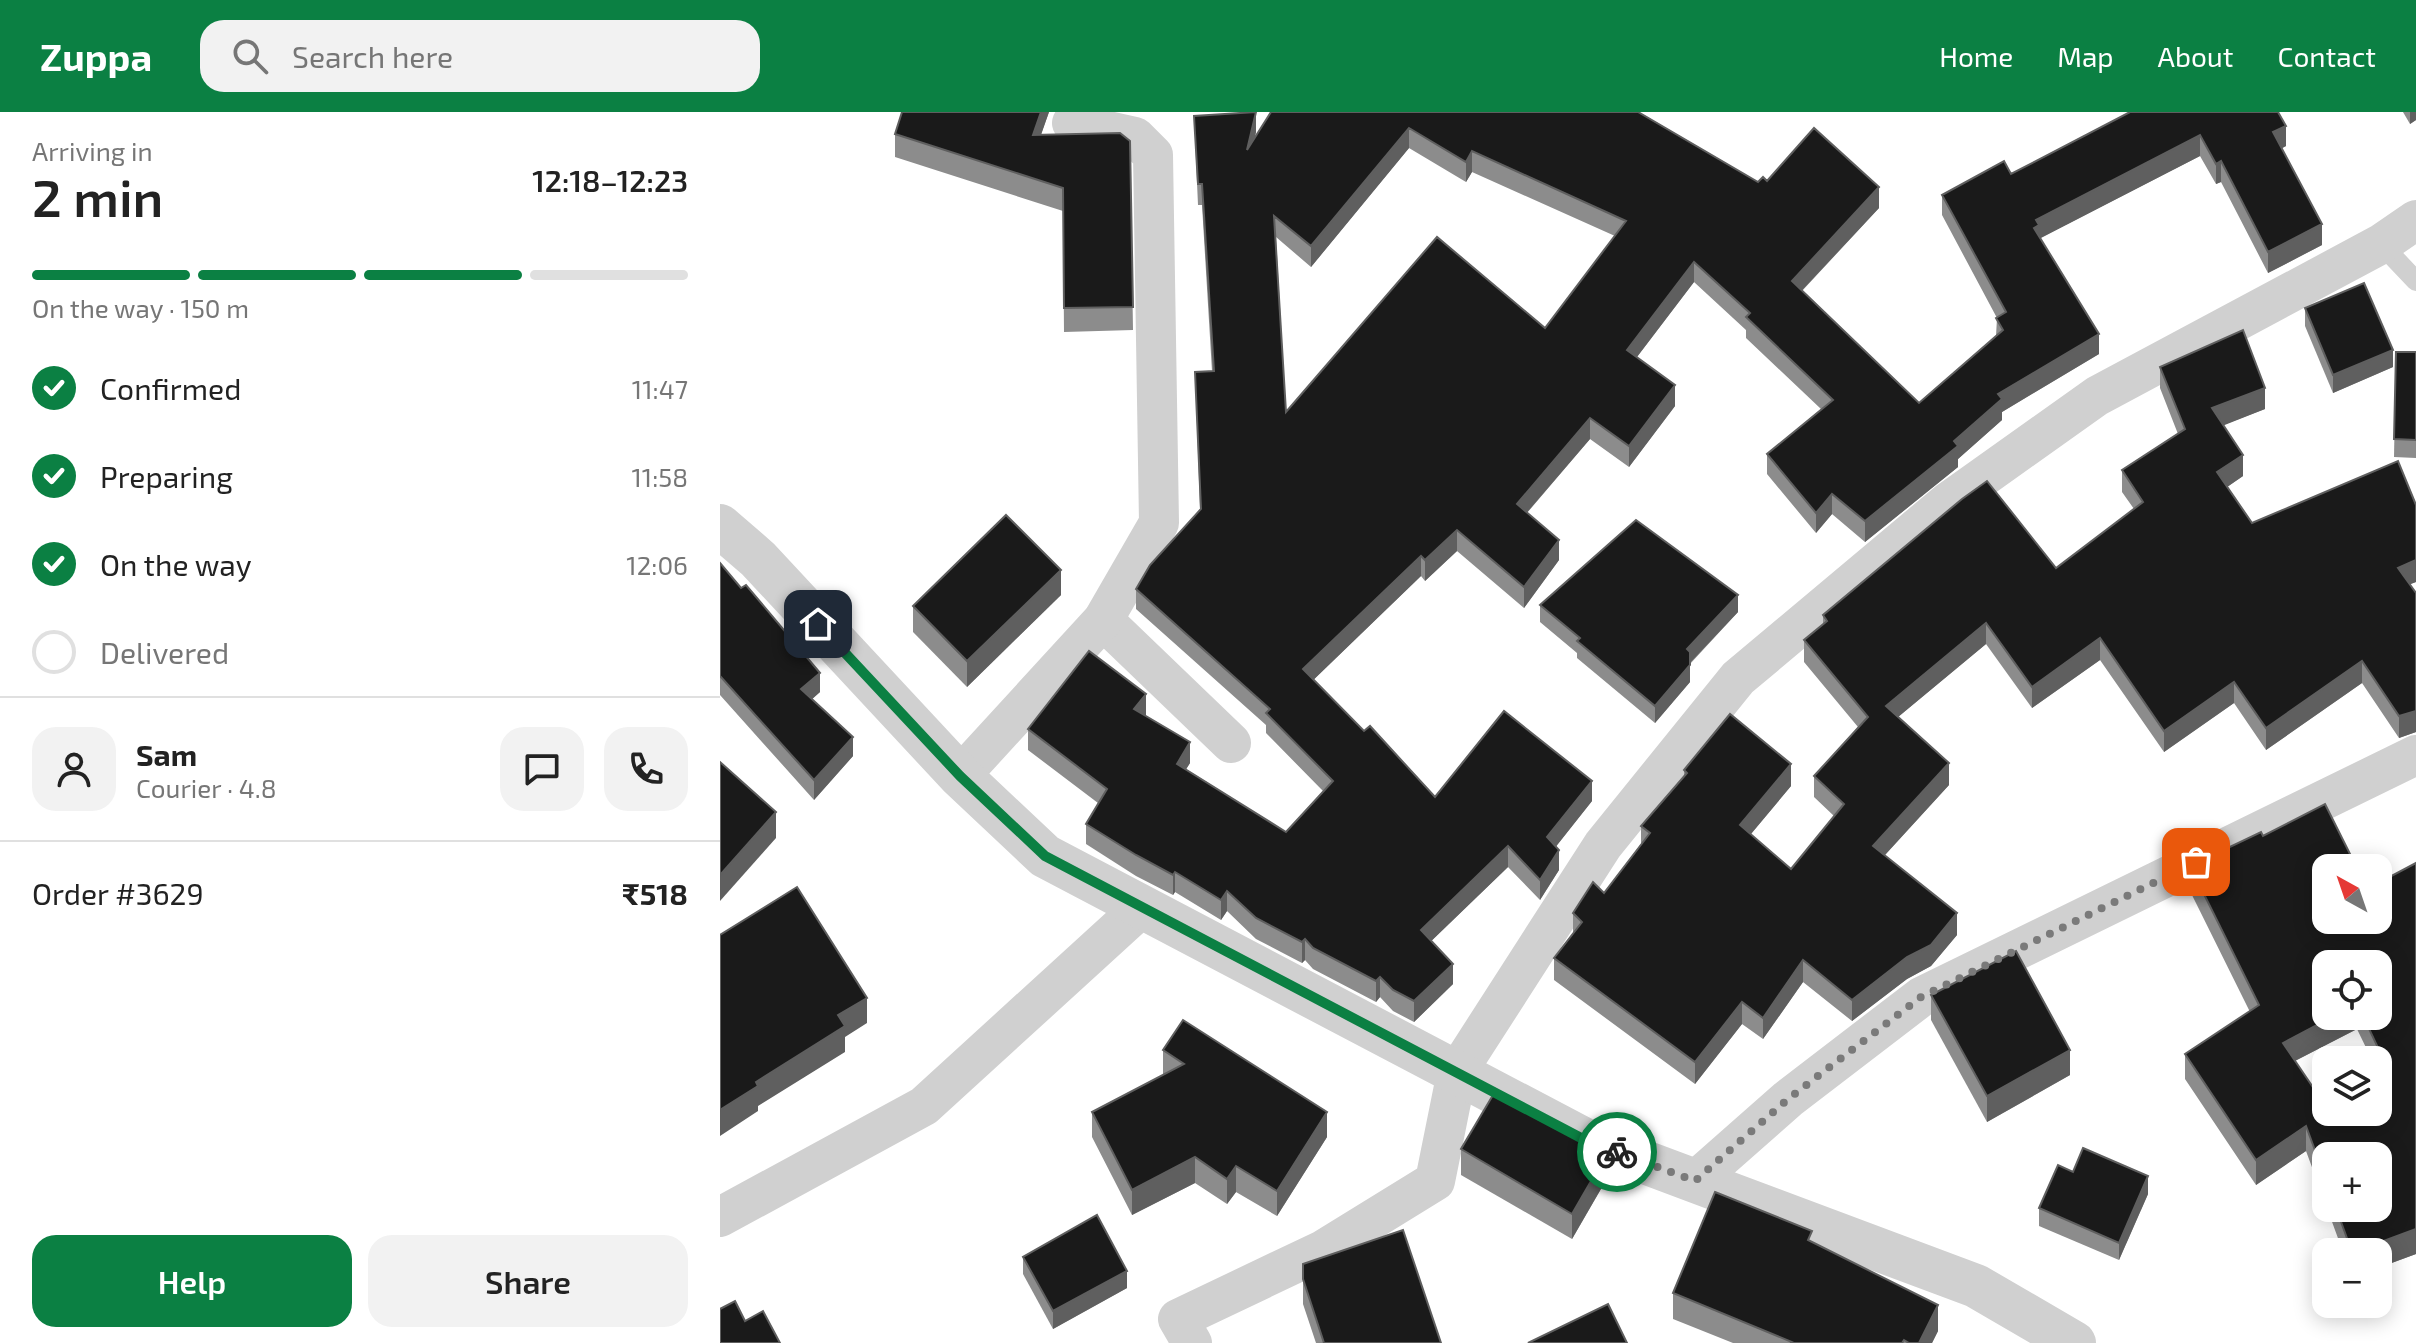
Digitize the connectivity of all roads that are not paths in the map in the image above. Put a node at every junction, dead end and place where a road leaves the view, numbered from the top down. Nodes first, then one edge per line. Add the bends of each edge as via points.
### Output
1 (1072, 123) dead end
2 (2416, 220) edge
3 (2381, 244) junction
4 (2416, 281) edge
5 (720, 526) edge
6 (1103, 620) junction
7 (1231, 743) dead end
8 (2416, 755) edge
9 (960, 776) junction
10 (1142, 907) junction
11 (1457, 1072) junction
12 (1695, 1181) junction
13 (720, 1217) edge
14 (1192, 1343) edge
15 (2074, 1343) edge

1 - 6 street via 1135,137 1153,155 1159,523
2 - 3 street
3 - 4 lane
3 - 11 street via 2097,396 1948,502 1738,678 1603,845
5 - 9 street via 758,559
6 - 7 street
6 - 9 street
8 - 12 street via 1921,997 1788,1099
9 - 10 street via 1045,856
10 - 11 street
10 - 13 street via 924,1106
11 - 12 street via 1583,1139
11 - 14 street via 1435,1181 1323,1250 1178,1319
12 - 15 street via 1976,1286

